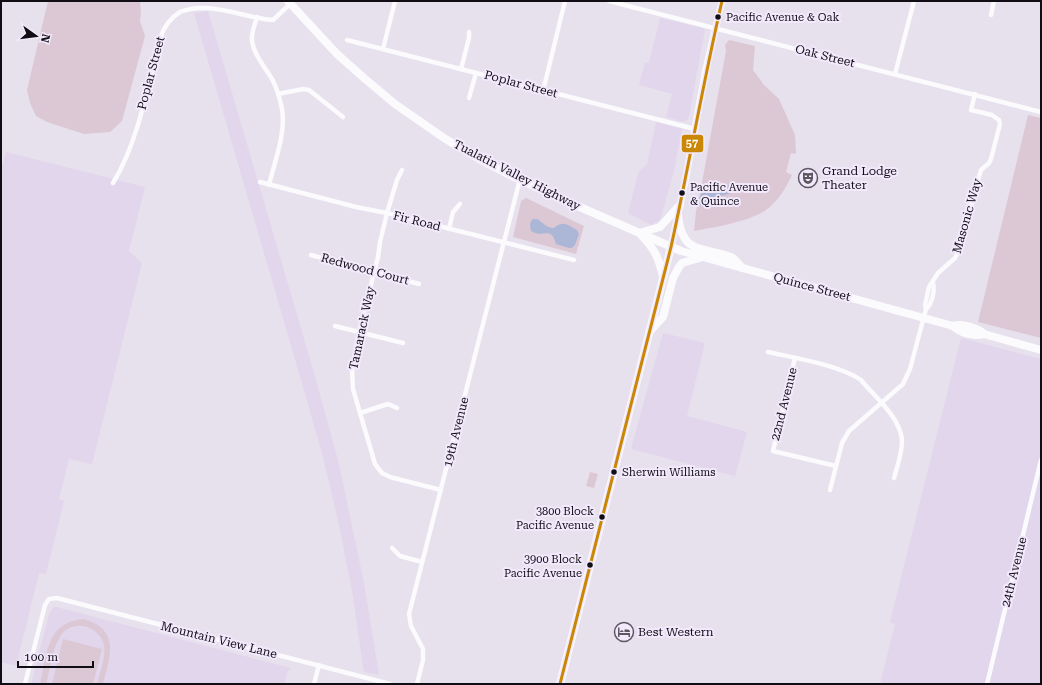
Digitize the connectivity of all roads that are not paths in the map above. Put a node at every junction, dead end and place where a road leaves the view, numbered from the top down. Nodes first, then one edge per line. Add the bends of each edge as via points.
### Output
1 (396, 1) edge
2 (565, 1) edge
3 (609, 1) edge
4 (722, 1) edge
5 (914, 1) edge
6 (994, 1) edge
7 (289, 3) edge
8 (991, 15) dead end
9 (257, 16) junction
10 (715, 28) junction
11 (469, 32) dead end
12 (347, 40) dead end
13 (383, 49) junction
14 (461, 69) junction
15 (476, 73) junction
16 (896, 74) junction
17 (543, 91) junction
18 (278, 94) junction
19 (975, 94) junction
20 (469, 98) dead end
21 (1041, 112) edge
22 (343, 117) dead end
23 (695, 129) junction
24 (402, 170) dead end
25 (520, 179) junction
26 (260, 182) dead end
27 (113, 183) dead end
28 (269, 185) junction
29 (460, 204) dead end
30 (680, 205) junction
31 (387, 213) junction
32 (678, 216) junction
33 (449, 229) junction
34 (638, 233) junction
35 (504, 242) junction
36 (671, 247) junction
37 (311, 255) dead end
38 (703, 257) junction
39 (574, 260) dead end
40 (743, 268) junction
41 (375, 272) junction
42 (663, 277) junction
43 (419, 284) dead end
44 (923, 318) junction
45 (335, 326) dead end
46 (359, 332) junction
47 (649, 334) junction
48 (403, 344) dead end
49 (1041, 350) edge
50 (768, 352) dead end
51 (795, 358) junction
52 (882, 404) junction
53 (397, 408) dead end
54 (360, 413) junction
55 (1041, 460) edge
56 (836, 466) junction
57 (894, 478) dead end
58 (441, 490) junction
59 (830, 490) dead end
60 (392, 548) dead end
61 (422, 562) junction
62 (319, 666) junction
63 (24, 684) edge
64 (314, 684) edge
65 (390, 684) edge
66 (417, 684) edge
67 (560, 684) edge
68 (987, 684) edge

1 - 13 street
2 - 17 street
3 - 10 street, Oak Street
4 - 10 main road
5 - 16 street
6 - 8 street
7 - 9 street, Poplar Street via 273,20
7 - 25 highway, Tualatin Valley Highway via 337,54 395,104 456,146
9 - 18 street via 252,36 253,45
9 - 27 street, Poplar Street via 204,4 185,9 172,18 160,38 131,145 123,167
10 - 16 street, Oak Street
10 - 23 main road
11 - 14 street
12 - 13 street, Poplar Street
13 - 14 street, Poplar Street
14 - 15 street, Poplar Street
15 - 17 street, Poplar Street
15 - 20 street
16 - 19 street, Oak Street
17 - 23 street, Poplar Street
18 - 22 street via 309,90
18 - 28 street via 282,109 281,140
19 - 21 street, Oak Street
19 - 44 street, Masonic Way via 971,110 996,117 1000,124 991,159 981,170 956,256 938,273 929,287
23 - 30 main road
24 - 31 street, Tamarack Way
25 - 34 highway, Tualatin Valley Highway
25 - 35 street, 19th Avenue
26 - 28 street, Fir Road
28 - 31 street, Fir Road
29 - 33 street via 454,212
30 - 32 main road
30 - 34 highway via 660,227
31 - 33 street, Fir Road
31 - 41 street, Tamarack Way
32 - 36 main road
32 - 40 highway via 679,227 686,242 694,247 732,258
33 - 35 street, Fir Road
34 - 36 highway, Tualatin Valley Highway
34 - 42 highway via 657,255
35 - 39 street, Fir Road
35 - 58 street, 19th Avenue
36 - 38 highway, Quince Street
36 - 42 highway
37 - 41 street, Redwood Court
38 - 40 highway, Quince Street
38 - 47 highway via 682,263 679,267 673,278 663,317
40 - 44 highway, Quince Street
41 - 43 street, Redwood Court
41 - 46 street, Tamarack Way
42 - 47 highway
44 - 49 highway, Quince Street via 953,326 956,330 979,336 984,334
44 - 52 street, Masonic Way via 910,369 902,384
45 - 46 street
46 - 48 street
46 - 54 street, Tamarack Way via 352,370 353,389
47 - 67 highway
50 - 51 street
51 - 52 street via 854,375
51 - 56 street, 22nd Avenue via 773,451
52 - 56 street, Masonic Way via 849,431 842,443
52 - 57 street via 895,420 902,442
53 - 54 street via 388,404
54 - 58 street, Tamarack Way via 375,464 382,473
55 - 68 street, 24th Avenue
56 - 59 street, Masonic Way
58 - 61 street, 19th Avenue
60 - 61 street via 400,556
61 - 66 street, 19th Avenue via 409,614 411,626 423,649
62 - 63 street, Mountain View Lane via 49,598 45,604
62 - 64 street
62 - 65 street, Mountain View Lane

